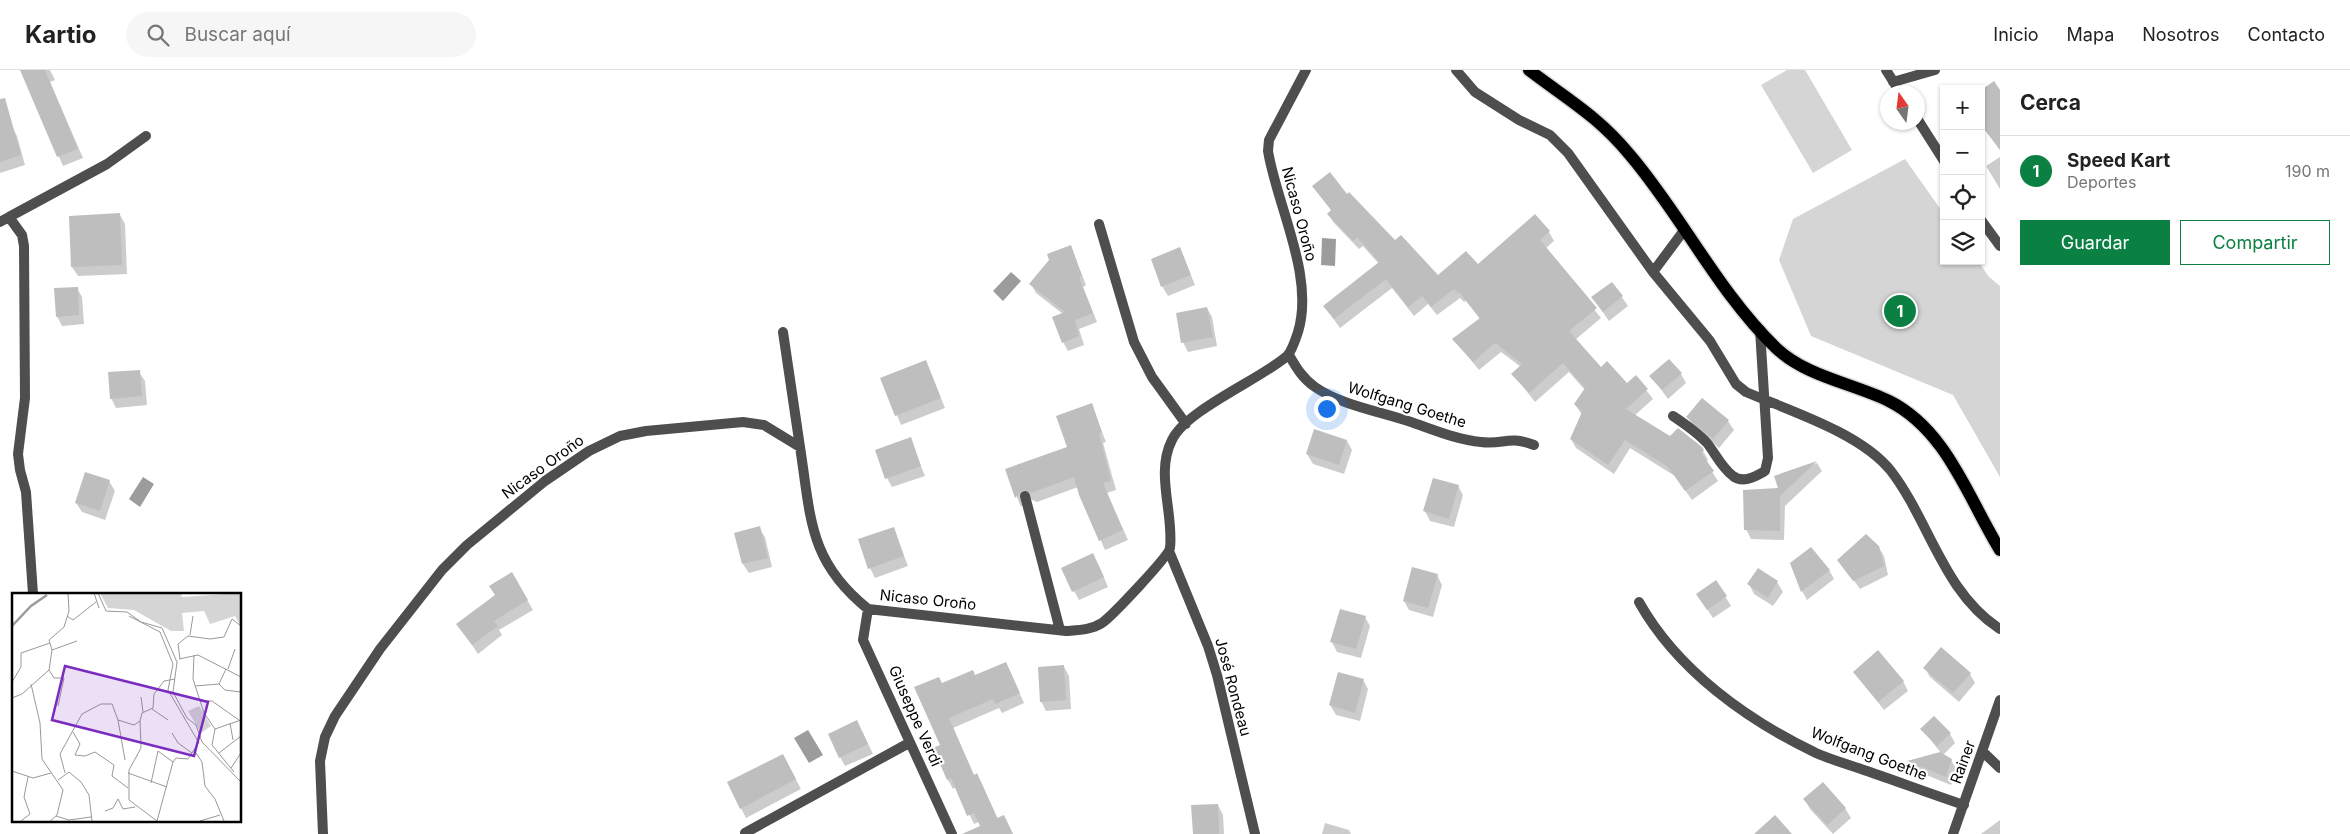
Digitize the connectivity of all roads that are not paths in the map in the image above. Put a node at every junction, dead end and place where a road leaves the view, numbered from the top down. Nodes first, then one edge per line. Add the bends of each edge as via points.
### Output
1 (1306, 70) edge
2 (1456, 70) edge
3 (1529, 70) edge
4 (1886, 70) edge
5 (1936, 70) edge
6 (1893, 82) junction
7 (1895, 85) edge
8 (1924, 130) edge
9 (146, 136) dead end
10 (1940, 155) edge
11 (5, 220) edge
12 (1099, 224) dead end
13 (1985, 225) edge
14 (1685, 229) junction
15 (2000, 246) edge
16 (1653, 272) junction
17 (1760, 330) junction
18 (783, 332) dead end
19 (1289, 355) junction
20 (1763, 399) junction
21 (1673, 416) dead end
22 (1186, 424) junction
23 (1534, 446) dead end
24 (800, 447) junction
25 (1025, 496) dead end
26 (2000, 550) edge
27 (1169, 551) junction
28 (33, 593) edge
29 (1639, 602) dead end
30 (868, 609) junction
31 (2000, 629) edge
32 (1060, 630) junction
33 (2000, 700) edge
34 (909, 743) junction
35 (1984, 752) junction
36 (2000, 768) edge
37 (1964, 805) junction
38 (745, 833) edge
39 (323, 834) edge
40 (952, 834) edge
41 (1255, 834) edge
42 (1953, 834) edge

1 - 19 street, Nicaso Oroño via 1272,134 1268,151 1299,271 1300,322
2 - 16 street via 1476,92 1550,136 1568,153
3 - 14 main road via 1596,118 1630,155
4 - 6 street
5 - 6 street
6 - 7 street
8 - 10 street
9 - 11 street via 107,164
11 - 28 street via 22,235 24,246 25,398 18,454 26,492
12 - 22 street via 1134,342 1152,377
13 - 15 street
14 - 16 street
14 - 17 main road
16 - 20 street via 1710,341 1736,384
17 - 20 street
17 - 26 main road via 1794,361 1835,381 1888,400 1921,422 1946,453
18 - 24 street
19 - 22 street
19 - 23 street, Wolfgang Goethe via 1301,375 1336,398 1460,438 1483,443 1520,440
20 - 21 street via 1768,458 1765,470 1742,480 1733,477 1705,441
20 - 31 street via 1855,440 1872,452 1891,471 1954,583 1986,619
22 - 27 street via 1172,438 1166,458 1171,534
24 - 30 street, Nicaso Oroño via 812,520 824,561 850,594
24 - 39 street, Nicaso Oroño via 764,425 743,422 646,431 620,436 589,451 538,487 467,545 442,570 380,649 335,716 325,737 320,761
25 - 32 street
27 - 32 street, Nicaso Oroño via 1101,624 1083,630
27 - 41 street, José Rondeau via 1217,675
29 - 37 street, Wolfgang Goethe via 1679,657 1748,714 1818,754
30 - 32 street, Nicaso Oroño
30 - 34 street, Giuseppe Verdi via 863,640
33 - 35 street, Rainer
34 - 38 street
34 - 40 street, Giuseppe Verdi
35 - 36 street
35 - 37 street, Rainer
37 - 42 street, Rainer

